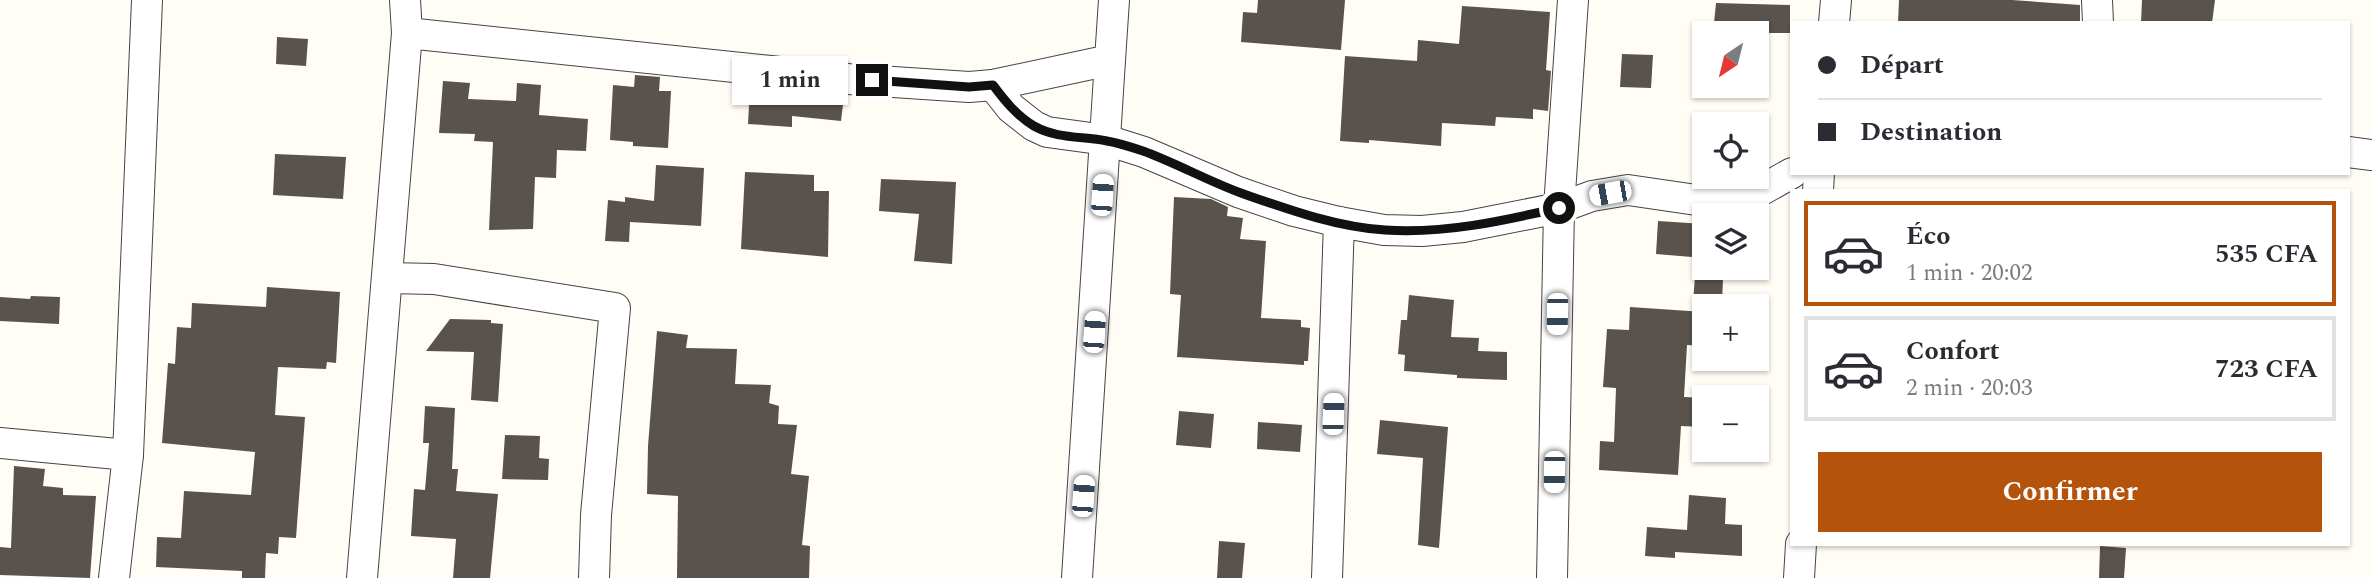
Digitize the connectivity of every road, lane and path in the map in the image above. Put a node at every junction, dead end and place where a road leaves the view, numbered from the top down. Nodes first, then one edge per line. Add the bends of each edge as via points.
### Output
1 (147, 0) edge
2 (405, 0) edge
3 (1114, 0) edge
4 (1573, 0) edge
5 (1836, 0) edge
6 (2097, 0) edge
7 (1834, 21) edge
8 (2098, 21) edge
9 (407, 33) junction
10 (1110, 60) junction
11 (993, 85) junction
12 (1106, 140) junction
13 (2350, 152) edge
14 (2372, 155) edge
15 (1790, 174) edge
16 (1559, 208) junction
17 (1339, 222) junction
18 (388, 278) junction
19 (0, 443) edge
20 (128, 456) junction
21 (1801, 546) edge
22 (114, 578) edge
23 (362, 578) edge
24 (594, 578) edge
25 (1077, 578) edge
26 (1327, 578) edge
27 (1552, 578) edge
28 (1799, 578) edge

1 - 20 street
2 - 9 street
3 - 10 street
4 - 16 street
5 - 7 street
6 - 8 street
9 - 11 street via 848,79
9 - 18 street
10 - 11 street
10 - 12 street
11 - 12 street via 1011,108 1034,126 1065,136
12 - 17 street via 1294,211
12 - 25 street
13 - 14 street
15 - 16 street via 1742,201 1717,203 1628,190
16 - 17 street via 1422,231
16 - 27 street
17 - 26 street
18 - 23 street
18 - 24 street via 433,279 615,308
19 - 20 street
20 - 22 street
21 - 28 street

